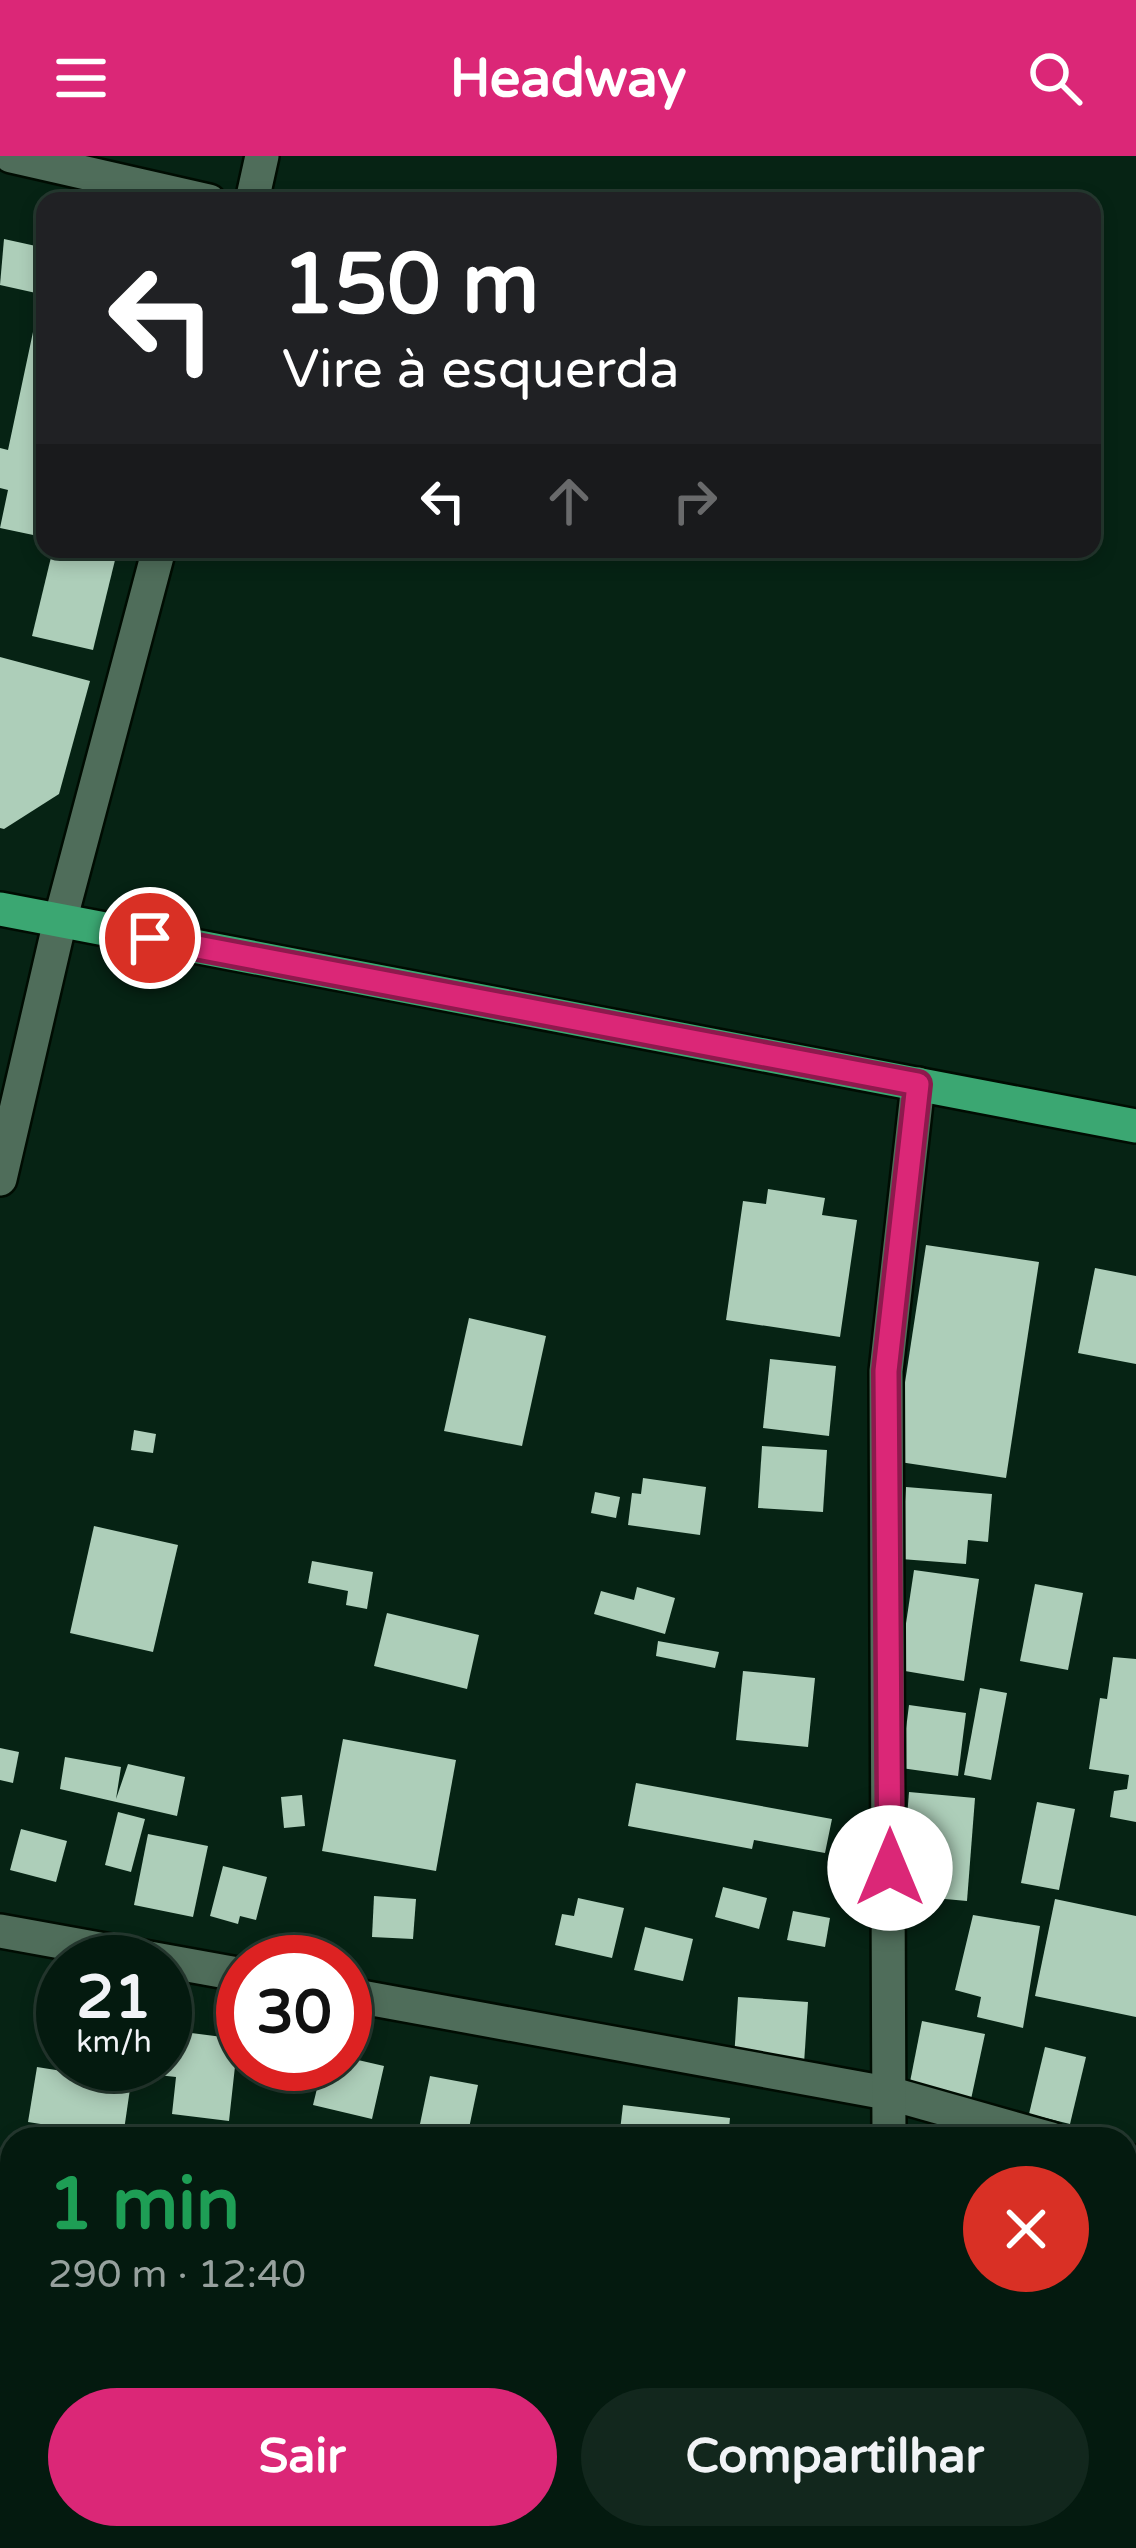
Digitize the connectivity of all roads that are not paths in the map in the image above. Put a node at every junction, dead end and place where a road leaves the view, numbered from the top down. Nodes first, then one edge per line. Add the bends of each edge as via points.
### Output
1 (10, 156) edge
2 (262, 156) edge
3 (169, 192) edge
4 (254, 192) edge
5 (157, 558) edge
6 (0, 909) edge
7 (60, 921) junction
8 (918, 1084) junction
9 (1136, 1126) edge
10 (0, 1179) edge
11 (0, 1931) edge
12 (216, 1971) edge
13 (372, 1999) edge
14 (892, 2094) junction
15 (890, 2127) edge
16 (1009, 2127) edge

1 - 3 street
2 - 4 street
5 - 7 street
6 - 7 main road
7 - 8 main road
7 - 10 street
8 - 9 main road
8 - 14 street via 886,1371
11 - 12 street
13 - 14 street
14 - 15 street
14 - 16 street

